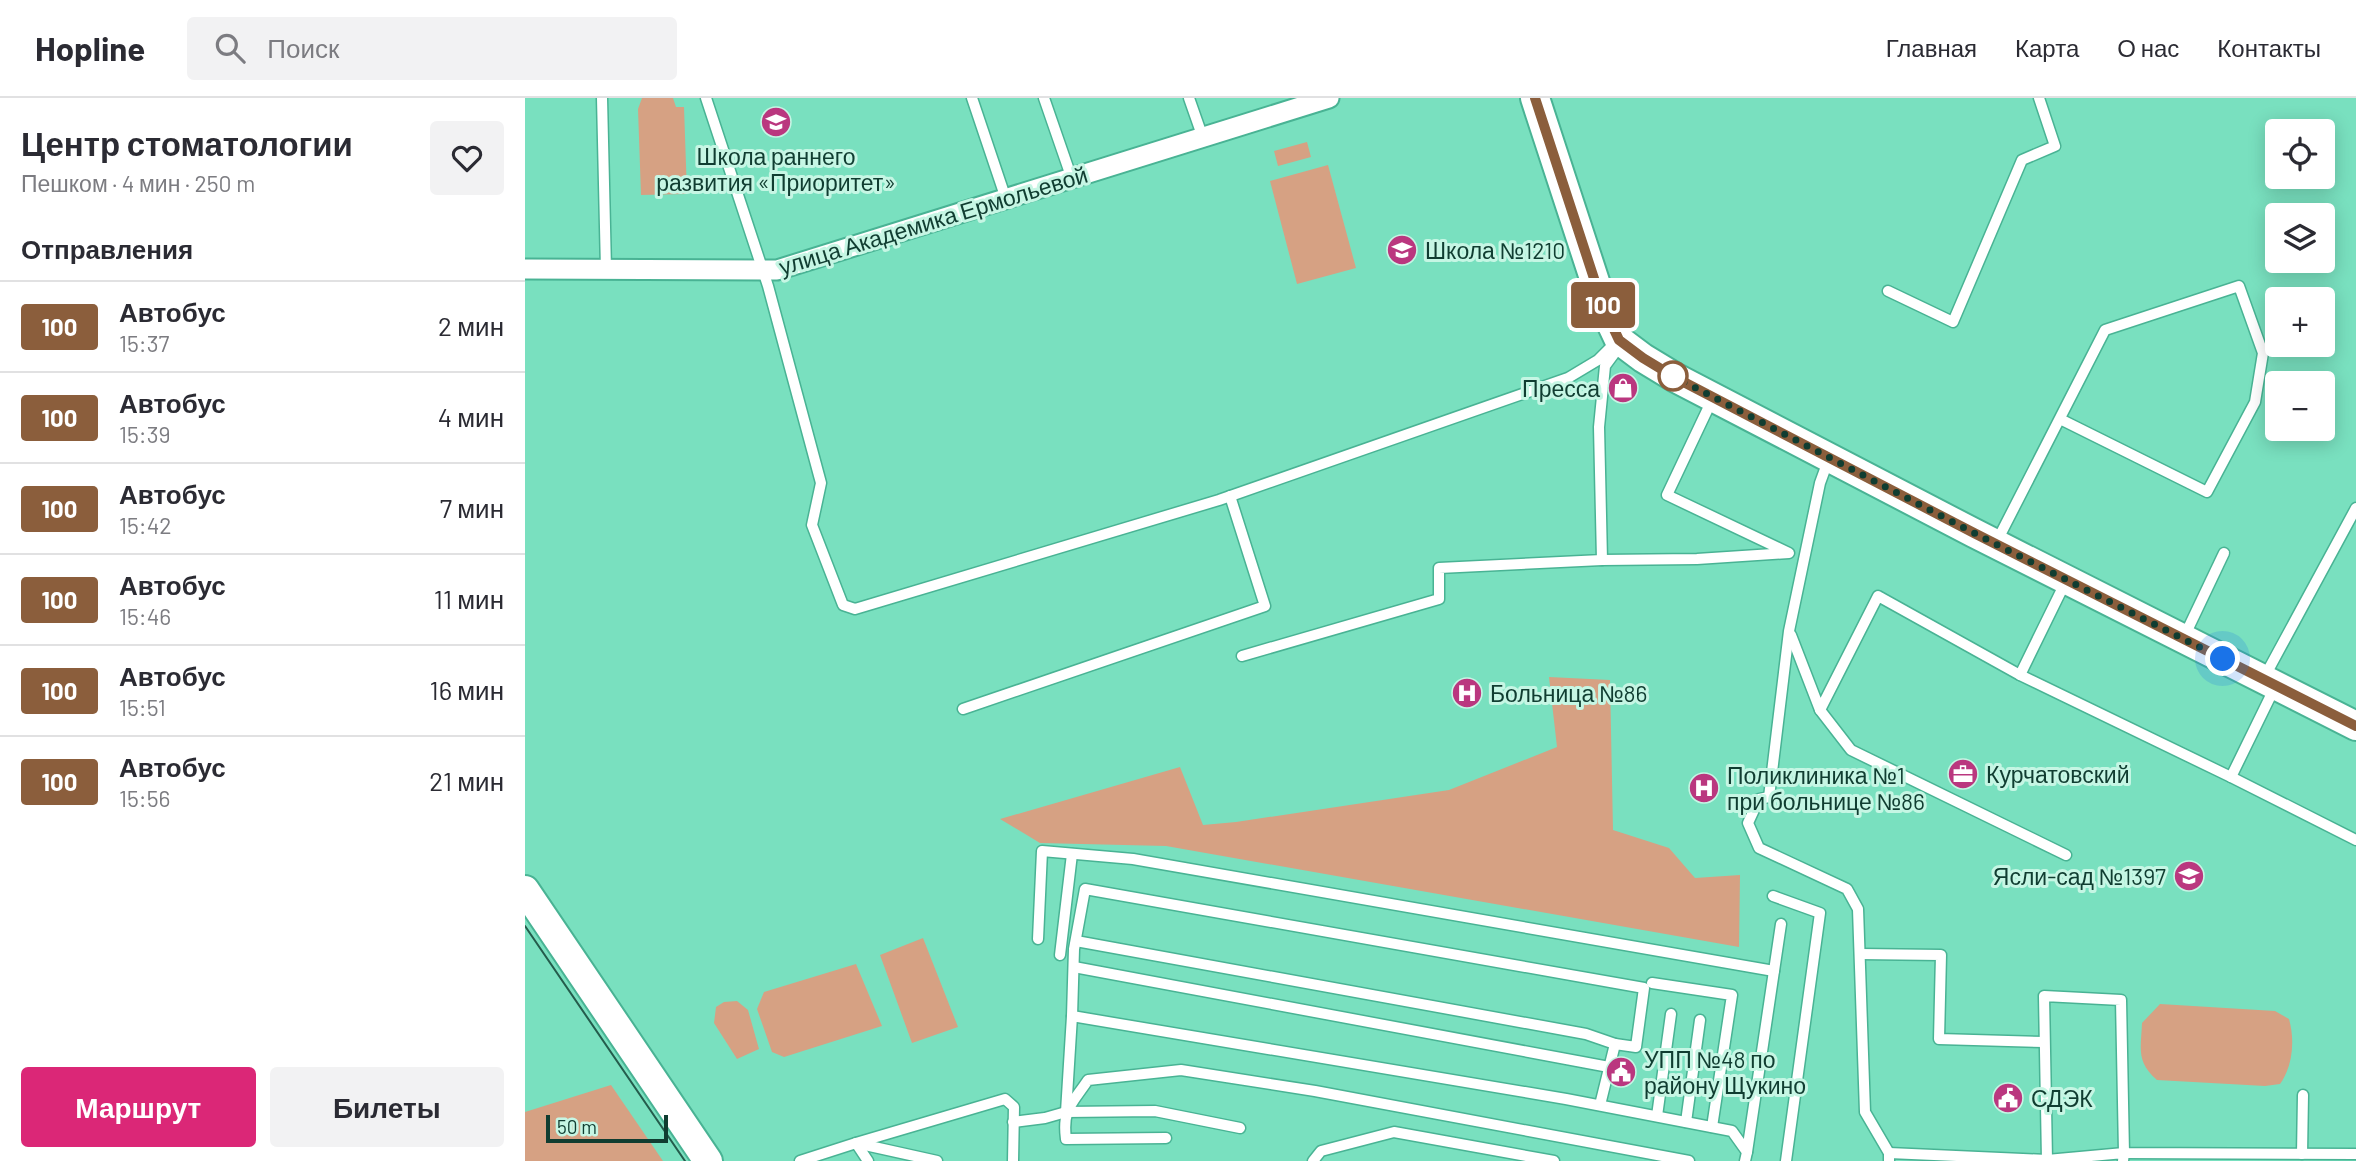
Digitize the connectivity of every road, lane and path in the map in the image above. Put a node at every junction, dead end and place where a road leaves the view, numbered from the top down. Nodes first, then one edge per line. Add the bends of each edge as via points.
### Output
1 (602, 98) edge
2 (706, 98) edge
3 (972, 98) edge
4 (1044, 98) edge
5 (1189, 98) edge
6 (1329, 98) edge
7 (1535, 98) edge
8 (2039, 98) edge
9 (1203, 138) junction
10 (1072, 179) junction
11 (1006, 199) junction
12 (525, 269) edge
13 (606, 270) junction
14 (762, 270) junction
15 (1888, 291) dead end
16 (1621, 342) junction
17 (1713, 398) junction
18 (2060, 419) junction
19 (1830, 457) junction
20 (1230, 496) junction
21 (2356, 508) edge
22 (1996, 544) junction
23 (2224, 553) dead end
24 (1602, 560) junction
25 (2066, 580) junction
26 (1789, 631) junction
27 (2183, 639) junction
28 (1242, 656) dead end
29 (2020, 675) junction
30 (2270, 683) junction
31 (963, 709) dead end
32 (1820, 710) junction
33 (2356, 726) edge
34 (2231, 777) junction
35 (2356, 840) edge
36 (1072, 854) junction
37 (2066, 855) dead end
38 (525, 890) edge
39 (1773, 896) dead end
40 (1781, 924) dead end
41 (1038, 939) dead end
42 (1076, 941) junction
43 (1860, 954) junction
44 (1060, 955) dead end
45 (1074, 967) junction
46 (1774, 971) junction
47 (1652, 983) dead end
48 (1671, 1014) dead end
49 (1072, 1016) junction
50 (1700, 1020) dead end
51 (2045, 1042) junction
52 (1615, 1044) junction
53 (1609, 1066) junction
54 (2302, 1095) dead end
55 (1600, 1105) junction
56 (1066, 1112) junction
57 (1657, 1116) junction
58 (1013, 1122) junction
59 (1686, 1122) junction
60 (1712, 1127) junction
61 (1241, 1128) dead end
62 (1167, 1139) dead end
63 (856, 1143) junction
64 (2302, 1154) junction
65 (2356, 1154) edge
66 (1746, 1157) edge
67 (1889, 1157) edge
68 (2123, 1157) edge
69 (2049, 1160) edge
70 (708, 1161) edge
71 (800, 1161) edge
72 (868, 1161) edge
73 (937, 1161) edge
74 (1013, 1161) edge
75 (1313, 1161) edge
76 (1554, 1161) edge
77 (1689, 1161) edge
78 (1786, 1161) edge

1 - 13 lane
2 - 14 lane
3 - 11 lane
4 - 10 lane
5 - 9 lane
6 - 9 street, улица Академика Ермольевой via 1280,109
7 - 16 street via 1603,306
8 - 15 lane via 2055,146 2022,160 1953,322
9 - 10 street, улица Академика Ермольевой
10 - 11 street, улица Академика Ермольевой
11 - 14 street, улица Академика Ермольевой via 799,264
12 - 13 street, улица Академика Ермольевой
13 - 14 street, улица Академика Ермольевой
14 - 20 lane via 821,483 812,525 843,605 855,609
16 - 17 street
16 - 20 lane via 1568,378
16 - 24 lane via 1605,366 1600,418
17 - 19 street
17 - 24 lane via 1667,495 1789,552
18 - 18 lane via 2105,330 2239,286 2263,353 2255,402 2207,492
18 - 22 lane
19 - 22 street
19 - 26 lane via 1820,483
20 - 31 lane via 1265,606
21 - 30 lane
22 - 25 street
23 - 27 lane
24 - 28 lane via 1439,568 1439,599
25 - 27 street
25 - 29 lane
26 - 32 lane
26 - 43 lane via 1769,797 1759,799 1748,823 1759,848 1847,889 1858,909
27 - 30 street
29 - 32 lane via 1878,596
29 - 34 lane
30 - 33 street
30 - 34 lane
32 - 37 lane via 1851,750
34 - 35 lane
36 - 41 lane via 1042,850
36 - 44 lane
36 - 46 lane via 1133,859
38 - 70 street
39 - 78 lane via 1820,913
40 - 46 lane
42 - 45 lane
42 - 52 lane via 1586,1034
42 - 52 lane via 1085,889 1644,988 1636,1046
43 - 51 lane via 1941,955 1940,1040
43 - 67 lane via 1865,1112
45 - 49 lane
45 - 53 lane
46 - 66 lane
47 - 60 lane via 1733,995
48 - 57 lane
49 - 55 lane
49 - 56 lane
50 - 59 lane
51 - 68 lane via 2043,996 2121,1000
51 - 69 lane
52 - 53 lane
53 - 55 lane
54 - 64 lane
55 - 57 lane
56 - 58 lane
56 - 61 lane via 1155,1111
56 - 62 lane via 1066,1139
56 - 77 lane via 1088,1080 1181,1070
57 - 59 lane
58 - 63 lane via 1014,1107 1005,1099
58 - 74 lane
59 - 60 lane
60 - 66 lane via 1732,1131
63 - 71 lane
63 - 72 lane
63 - 73 lane
64 - 65 lane
64 - 68 lane
67 - 69 lane
68 - 69 lane
75 - 76 lane via 1321,1151 1394,1132

